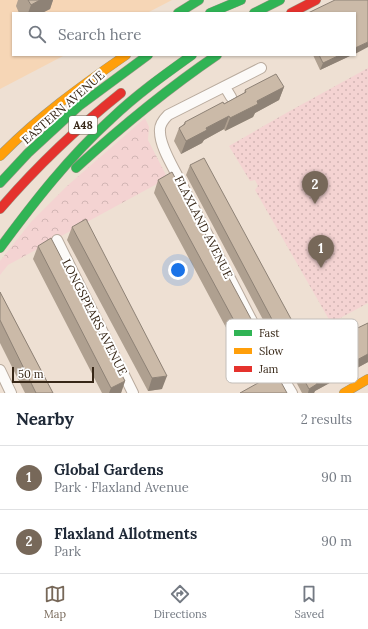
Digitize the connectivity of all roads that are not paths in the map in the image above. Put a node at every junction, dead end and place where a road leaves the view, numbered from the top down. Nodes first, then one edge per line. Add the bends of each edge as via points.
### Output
1 (199, 0) edge
2 (241, 0) edge
3 (244, 0) edge
4 (280, 0) edge
5 (316, 0) edge
6 (180, 12) edge
7 (212, 12) edge
8 (220, 12) edge
9 (257, 12) edge
10 (293, 12) edge
11 (125, 56) edge
12 (147, 56) edge
13 (176, 56) edge
14 (191, 56) edge
15 (217, 56) edge
16 (162, 65) dead end
17 (261, 68) dead end
18 (226, 87) junction
19 (127, 89) dead end
20 (231, 97) dead end
21 (14, 129) dead end
22 (0, 149) edge
23 (0, 156) edge
24 (0, 183) edge
25 (0, 209) edge
26 (22, 217) junction
27 (57, 240) dead end
28 (0, 248) edge
29 (251, 319) edge
30 (0, 370) edge
31 (368, 379) edge
32 (286, 383) edge
33 (12, 393) edge
34 (133, 393) edge
35 (292, 393) edge
36 (344, 393) edge

1 - 6 main road
2 - 7 main road
3 - 8 main road
4 - 9 main road
5 - 10 main road
11 - 23 main road via 29,128
12 - 24 main road, EASTERN AVENUE / A48 via 79,106 39,142
13 - 16 main road
14 - 26 main road via 145,88 105,122 55,176
15 - 26 main road via 145,107
17 - 18 street, FLAXLAND AVENUE
18 - 20 street
18 - 29 street, FLAXLAND AVENUE via 168,116 163,121 160,133 169,159
19 - 25 main road, A48 via 67,139
21 - 22 main road
26 - 28 main road
27 - 34 street, LONGSPEARS AVENUE
30 - 33 street
31 - 36 main road
32 - 35 street, FLAXLAND AVENUE

